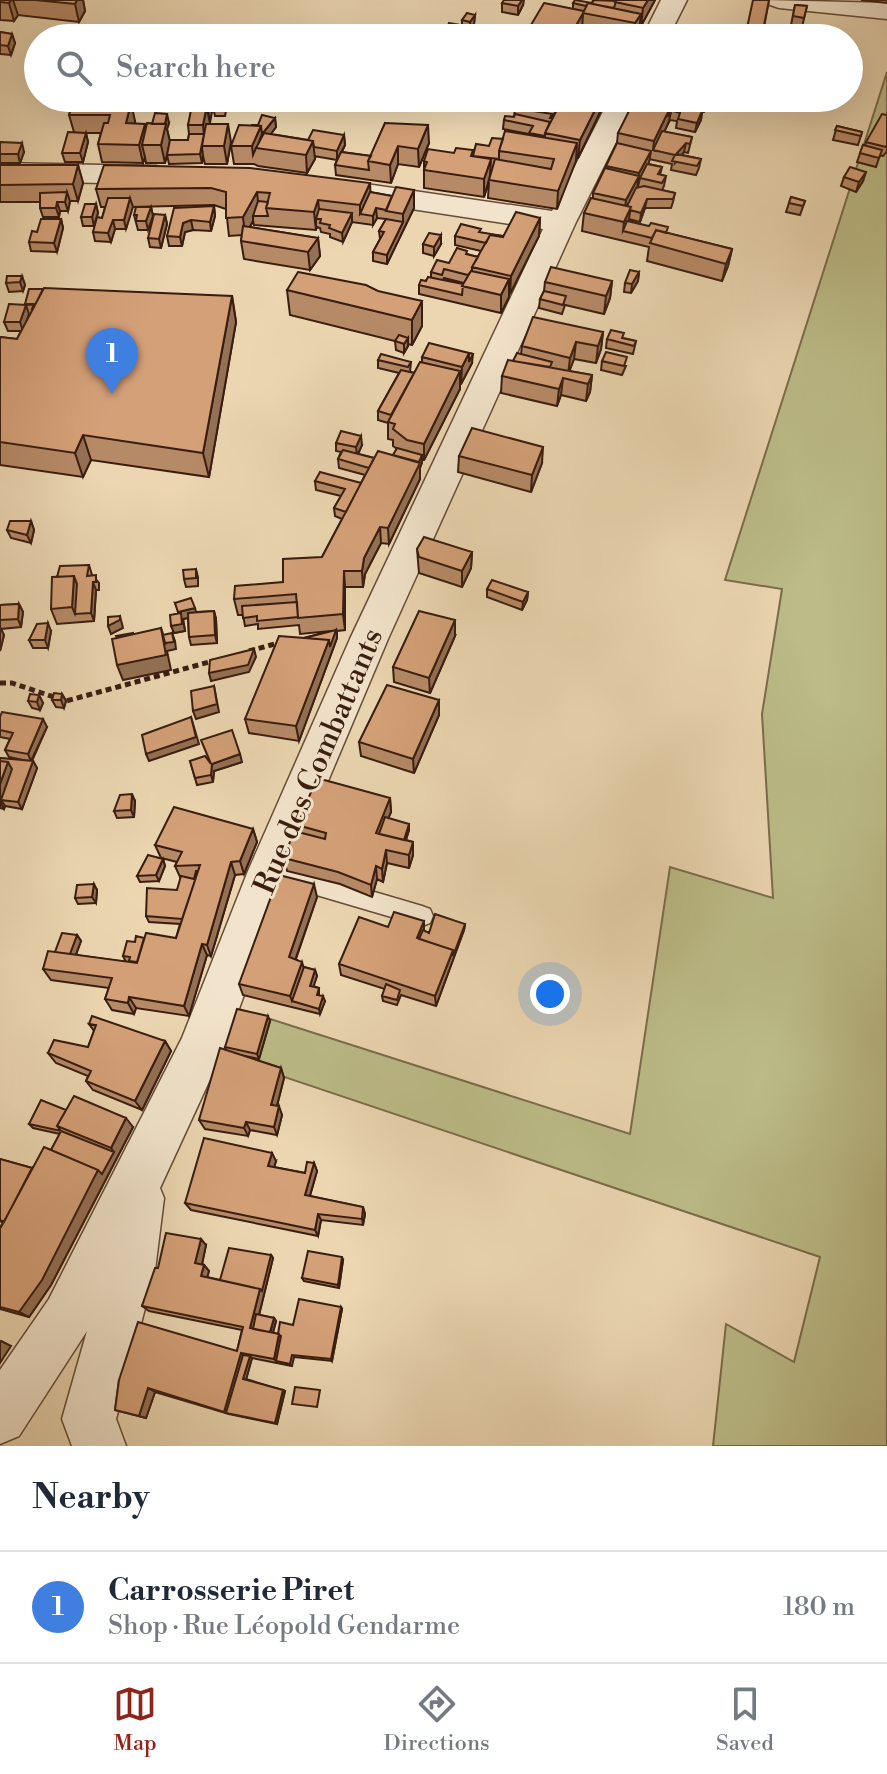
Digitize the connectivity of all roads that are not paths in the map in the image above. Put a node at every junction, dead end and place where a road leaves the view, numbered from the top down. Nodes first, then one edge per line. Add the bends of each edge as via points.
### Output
1 (674, 0) edge
2 (779, 0) edge
3 (887, 11) edge
4 (662, 24) edge
5 (617, 112) edge
6 (0, 172) edge
7 (192, 176) edge
8 (328, 187) edge
9 (561, 222) junction
10 (269, 871) junction
11 (422, 916) dead end
12 (142, 1172) junction
13 (0, 1417) edge
14 (99, 1446) edge

1 - 4 street
2 - 3 street
5 - 9 street, Rue des Combattants
6 - 7 street
8 - 9 street
9 - 10 street, Rue des Combattants
10 - 11 lane
10 - 12 street, Rue des Combattants via 201,1049
12 - 13 street, Rue des Combattants via 67,1317
12 - 14 street via 130,1270 89,1419

